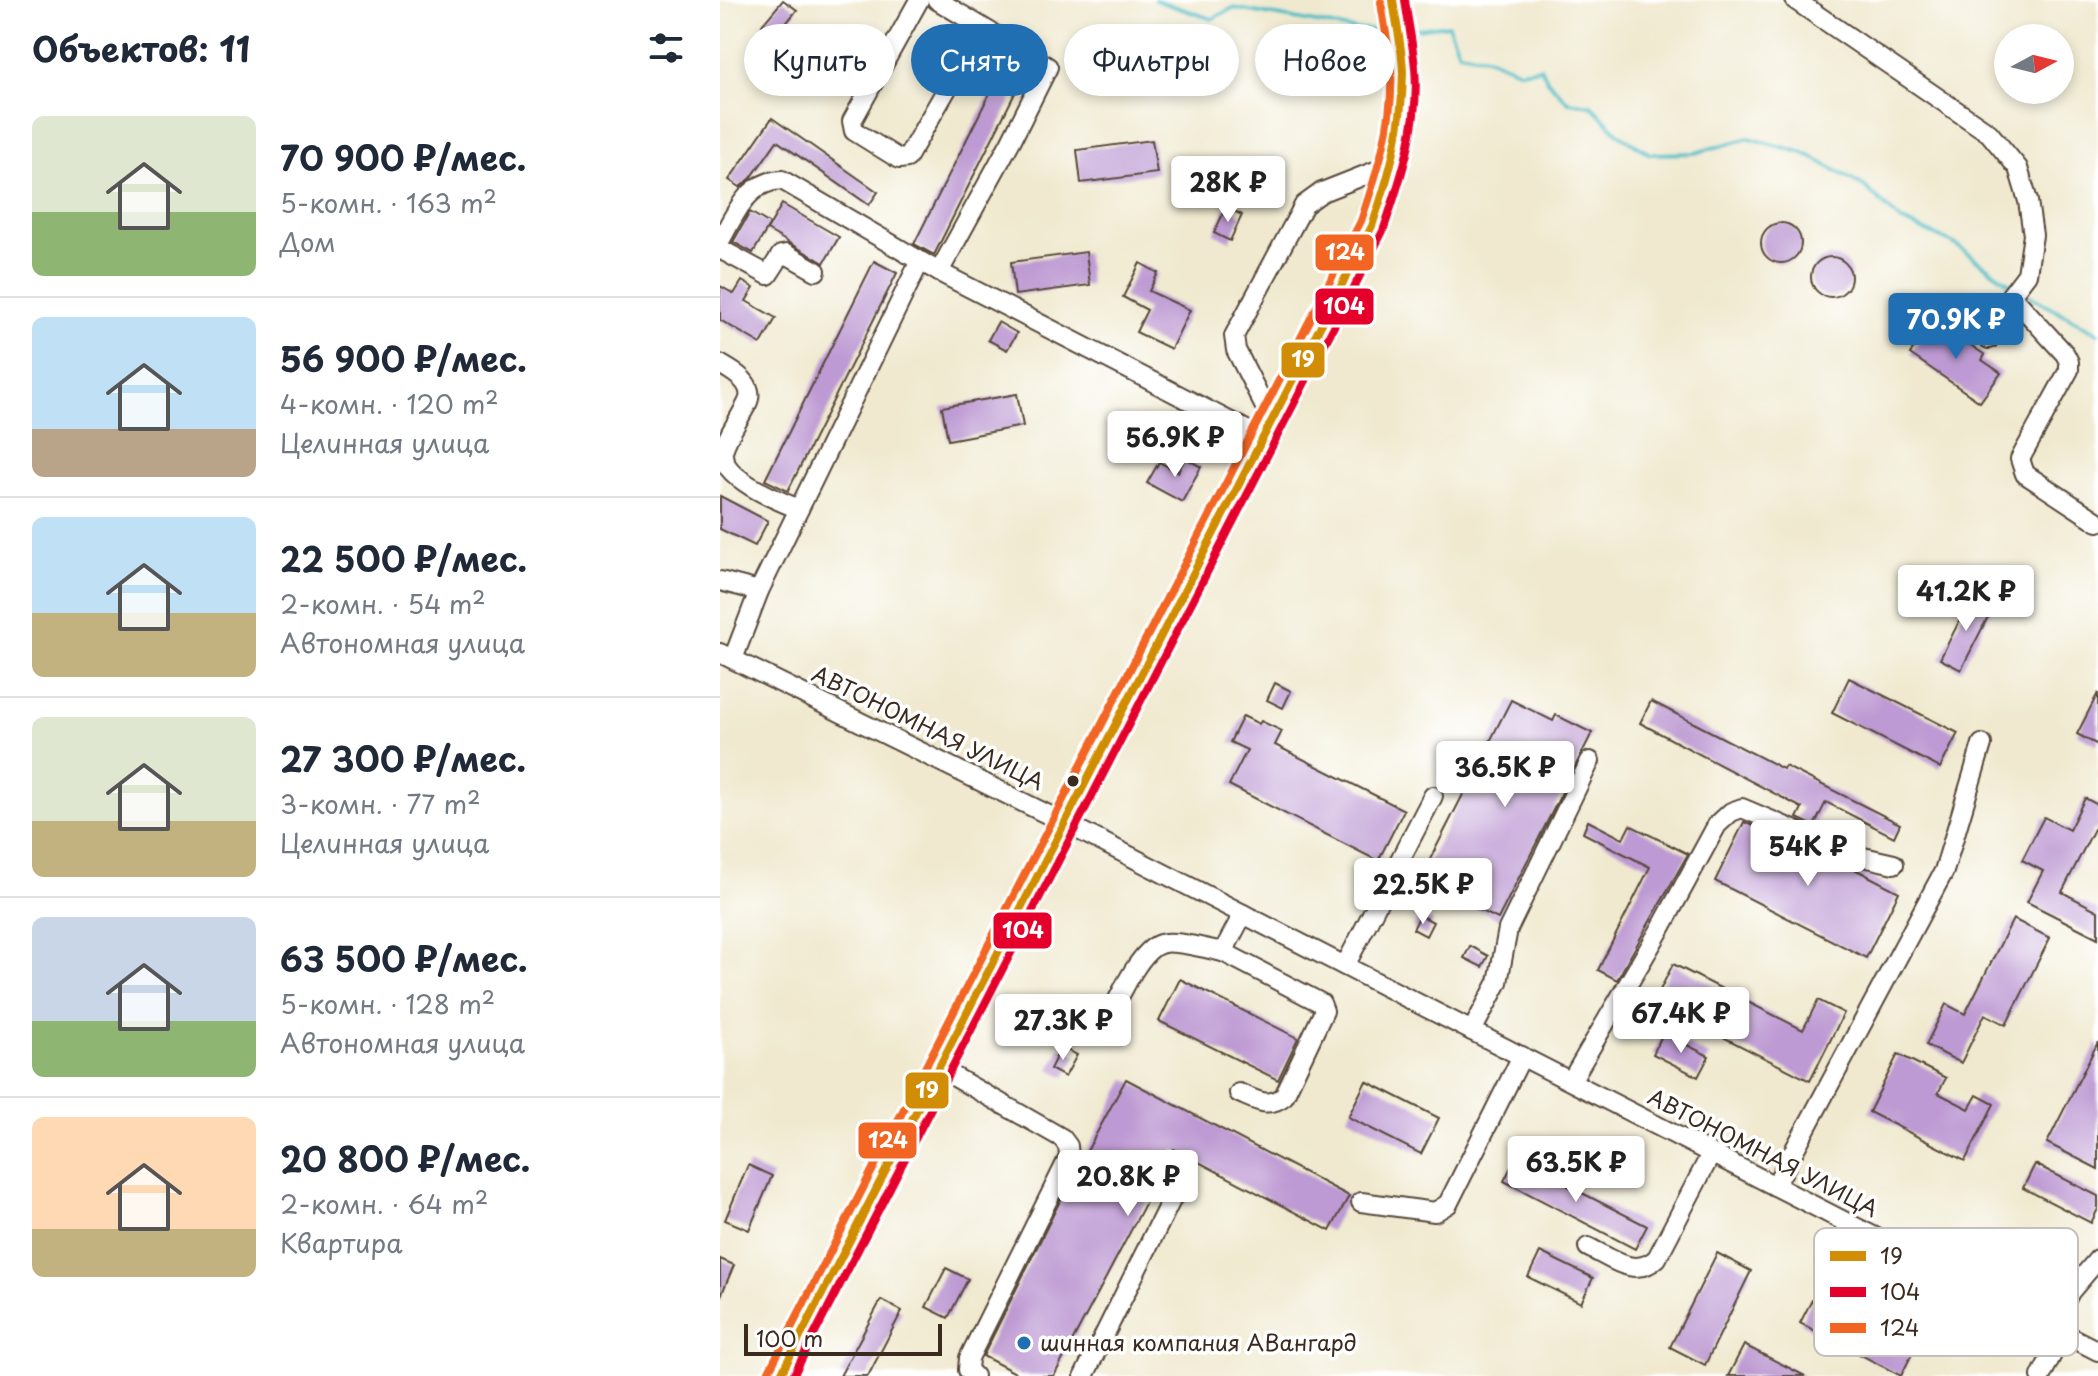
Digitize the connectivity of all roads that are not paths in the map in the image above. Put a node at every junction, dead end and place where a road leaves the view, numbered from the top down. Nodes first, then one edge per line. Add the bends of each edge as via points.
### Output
1 (919, 0) edge
2 (937, 0) edge
3 (1393, 0) edge
4 (1795, 0) edge
5 (976, 24) edge
6 (943, 96) edge
7 (1034, 96) edge
8 (1393, 164) junction
9 (720, 241) edge
10 (720, 249) edge
11 (920, 261) junction
12 (816, 271) dead end
13 (939, 272) junction
14 (2011, 295) junction
15 (1989, 339) dead end
16 (720, 364) edge
17 (1272, 421) junction
18 (1264, 439) junction
19 (799, 509) junction
20 (2098, 522) edge
21 (720, 581) edge
22 (759, 591) junction
23 (724, 657) edge
24 (1982, 744) dead end
25 (1590, 761) dead end
26 (1433, 796) dead end
27 (1065, 823) junction
28 (1894, 864) dead end
29 (1243, 914) junction
30 (1223, 952) junction
31 (1345, 966) junction
32 (1106, 1023) dead end
33 (1472, 1031) junction
34 (1522, 1056) junction
35 (939, 1068) junction
36 (1571, 1081) junction
37 (1239, 1093) dead end
38 (1711, 1154) junction
39 (1775, 1186) junction
40 (1175, 1192) dead end
41 (1361, 1202) dead end
42 (1857, 1228) edge
43 (1588, 1247) dead end
44 (2098, 1259) edge
45 (2078, 1283) edge
46 (2078, 1341) edge
47 (2098, 1351) edge
48 (2051, 1356) edge
49 (780, 1376) edge
50 (974, 1376) edge
51 (1084, 1376) edge
52 (2041, 1376) edge

1 - 6 street via 852,121 854,131 899,159 907,158
2 - 5 street
3 - 8 street via 1403,71
4 - 14 street via 1989,133 2018,168 2033,235 2027,274
7 - 13 street
8 - 17 street via 1372,226
8 - 17 street via 1322,192 1304,205 1234,336
9 - 11 street via 759,185 782,180
10 - 12 street via 768,275 786,254
11 - 13 street
11 - 19 street
13 - 18 street
14 - 15 street
14 - 20 street via 2069,362 2020,459 2021,467
16 - 19 street via 745,381 750,392 723,450 729,470 750,487
17 - 18 street
18 - 27 street
19 - 22 street
21 - 22 street
22 - 23 street
23 - 27 street, АВТОНОМНАЯ УЛИЦА
24 - 39 street via 1944,871
25 - 33 street via 1508,929 1498,982
26 - 31 street
27 - 29 street, АВТОНОМНАЯ УЛИЦА
27 - 35 street
28 - 36 street via 1850,854 1742,808 1731,812 1717,825
29 - 30 street
29 - 31 street, АВТОНОМНАЯ УЛИЦА
30 - 32 street via 1160,943 1135,968
30 - 37 street via 1321,1003 1324,1011 1284,1096 1268,1104
31 - 33 street, АВТОНОМНАЯ УЛИЦА
33 - 34 street, АВТОНОМНАЯ УЛИЦА
34 - 36 street, АВТОНОМНАЯ УЛИЦА
34 - 41 street via 1448,1204 1435,1212
35 - 49 street
35 - 50 street via 1068,1146 1069,1157 969,1358 968,1370
36 - 38 street, АВТОНОМНАЯ УЛИЦА
38 - 39 street, АВТОНОМНАЯ УЛИЦА
38 - 43 street via 1648,1266 1636,1269
39 - 42 street, АВТОНОМНАЯ УЛИЦА
40 - 51 street
44 - 45 street
46 - 47 street, АВТОНОМНАЯ УЛИЦА
48 - 52 street

